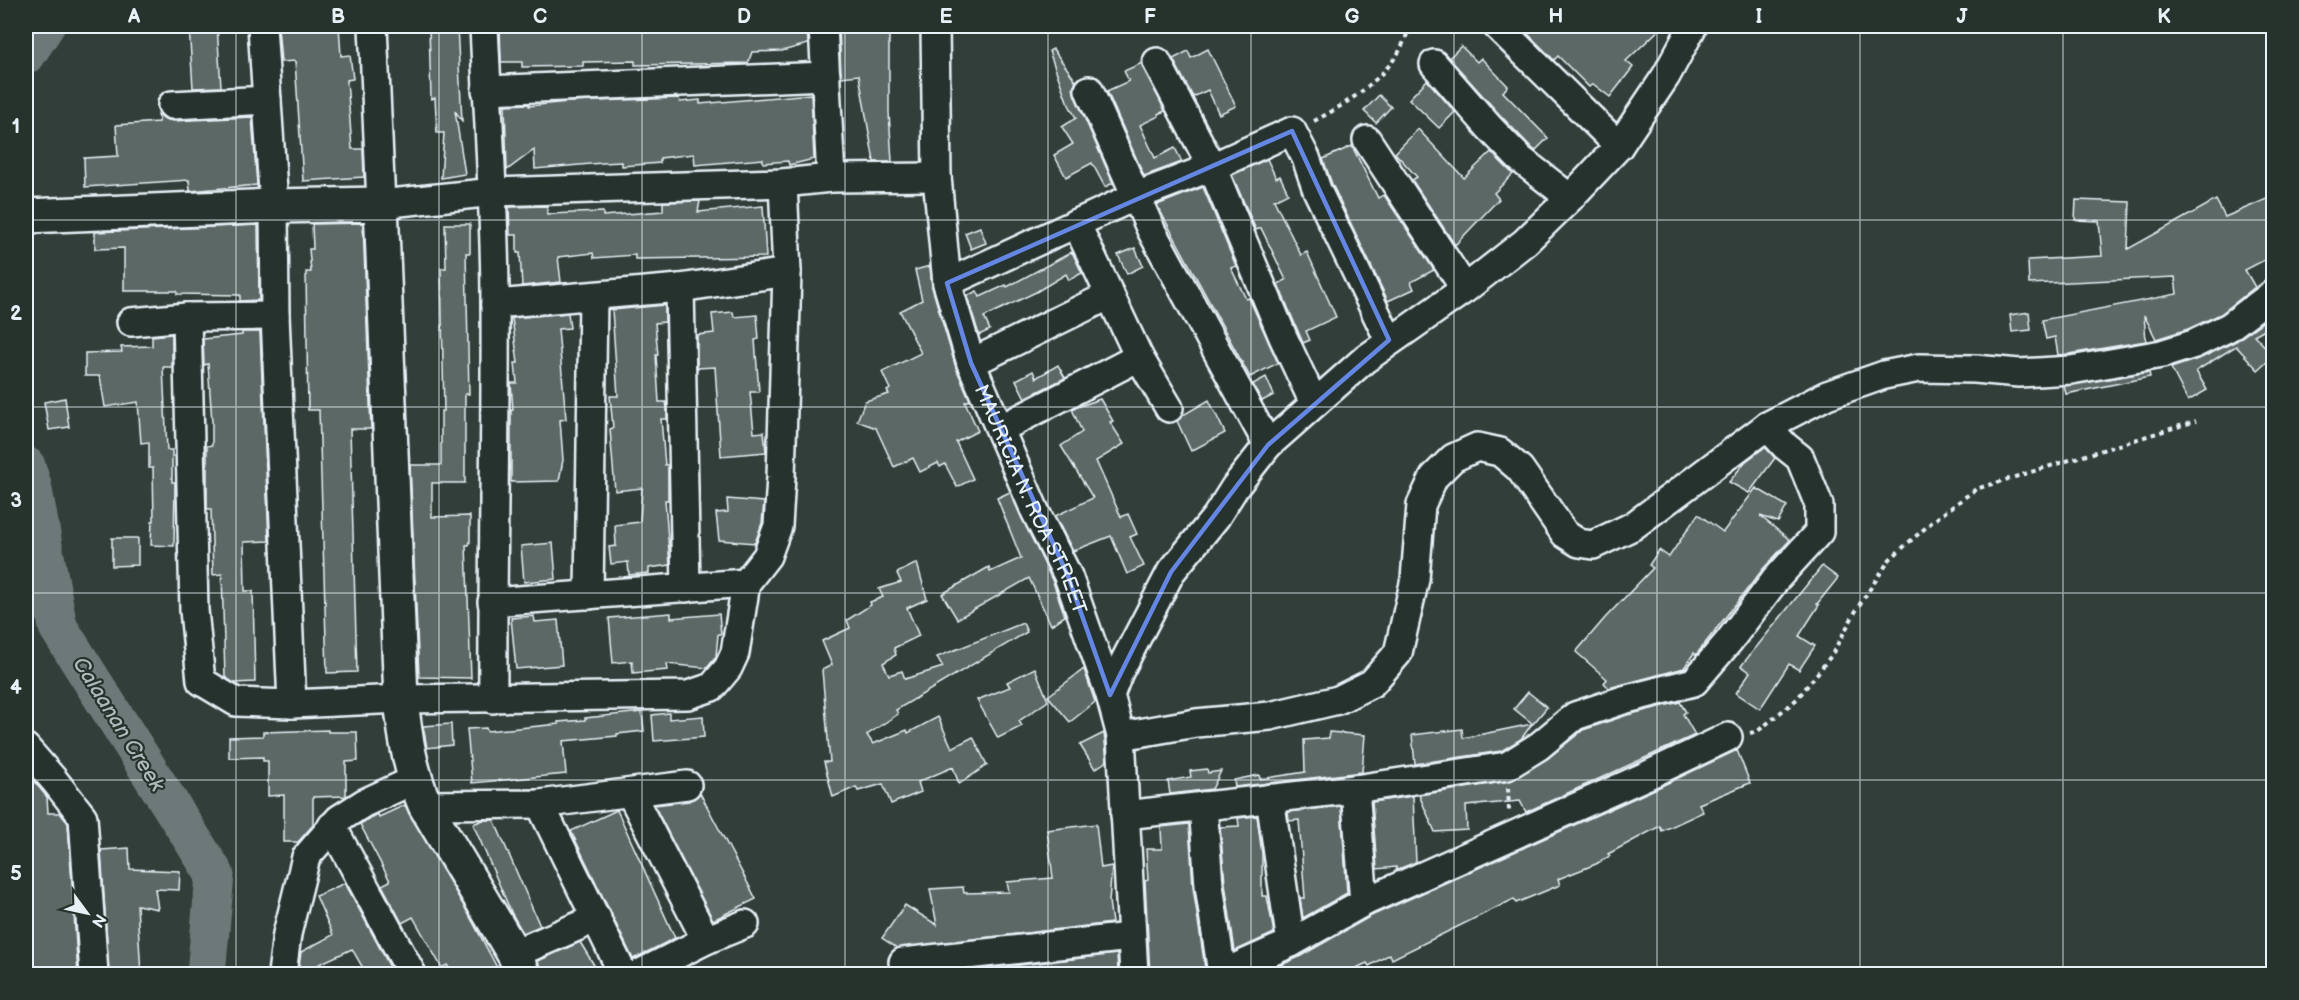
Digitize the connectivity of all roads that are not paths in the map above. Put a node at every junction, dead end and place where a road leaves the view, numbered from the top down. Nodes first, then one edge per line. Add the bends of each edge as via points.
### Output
1 (262, 26) edge
2 (373, 26) edge
3 (484, 26) edge
4 (823, 26) edge
5 (935, 26) edge
6 (1497, 26) edge
7 (1693, 26) edge
8 (1157, 62) dead end
9 (1434, 64) dead end
10 (826, 76) junction
11 (486, 90) junction
12 (1089, 90) dead end
13 (267, 100) junction
14 (172, 105) dead end
15 (1367, 140) dead end
16 (1619, 146) junction
17 (1212, 167) junction
18 (937, 177) junction
19 (831, 178) junction
20 (783, 183) junction
21 (494, 192) junction
22 (1136, 196) junction
23 (1570, 198) junction
24 (381, 204) junction
25 (274, 206) junction
26 (32, 216) edge
27 (1076, 223) junction
28 (787, 272) junction
29 (947, 283) junction
30 (681, 288) junction
31 (1465, 289) junction
32 (2274, 293) edge
33 (1110, 295) junction
34 (593, 296) junction
35 (495, 304) junction
36 (275, 316) junction
37 (187, 317) junction
38 (132, 322) dead end
39 (1389, 340) junction
40 (1139, 357) junction
41 (971, 363) junction
42 (1314, 403) junction
43 (1169, 408) dead end
44 (1767, 426) junction
45 (1000, 429) junction
46 (1268, 446) junction
47 (746, 583) junction
48 (686, 588) junction
49 (589, 595) junction
50 (492, 602) junction
51 (1110, 695) junction
52 (401, 699) junction
53 (493, 699) junction
54 (292, 704) junction
55 (1121, 736) junction
56 (1728, 737) road end
57 (26, 748) edge
58 (687, 785) dead end
59 (1355, 789) junction
60 (420, 792) junction
61 (631, 794) junction
62 (1270, 798) junction
63 (540, 804) junction
64 (1203, 806) junction
65 (1125, 816) junction
66 (332, 826) junction
67 (1364, 902) junction
68 (597, 918) junction
69 (745, 924) dead end
70 (1130, 937) junction
71 (706, 940) junction
72 (1291, 943) junction
73 (903, 962) dead end
74 (518, 964) edge
75 (1221, 974) edge
76 (94, 975) edge
77 (282, 975) edge
78 (412, 975) edge
79 (623, 975) edge
80 (639, 975) edge
81 (1134, 975) edge

1 - 13 street
2 - 24 street
3 - 11 street
4 - 10 street
5 - 18 street, MAURICIA N. ROA STREET
6 - 16 street
7 - 16 street via 1666,76
8 - 17 street
9 - 23 street via 1519,158
10 - 11 street
10 - 19 street
11 - 21 street
12 - 22 street
13 - 14 street
13 - 25 street
15 - 31 street
16 - 23 street
17 - 22 street
17 - 39 street via 1292,131
17 - 42 street
18 - 19 street
18 - 29 street, MAURICIA N. ROA STREET
19 - 20 street
20 - 21 street
20 - 28 street
21 - 24 street
21 - 35 street
22 - 27 street
22 - 46 street via 1150,230
23 - 31 street via 1525,242
24 - 25 street
24 - 52 street
25 - 26 street
25 - 36 street
27 - 29 street
27 - 33 street
28 - 30 street
28 - 47 street via 778,526 767,556
29 - 41 street, MAURICIA N. ROA STREET
30 - 34 street
30 - 48 street
31 - 39 street
32 - 44 street via 2229,327 2162,354 2071,370 2019,373 1919,368 1884,375 1827,395
33 - 40 street
33 - 41 street
34 - 35 street
34 - 49 street
35 - 50 street
36 - 37 street
36 - 54 street
37 - 38 street
37 - 54 street via 194,610 201,681 236,702
39 - 42 street
40 - 43 street
40 - 45 street
41 - 45 street, MAURICIA N. ROA STREET
42 - 46 street
44 - 55 street via 1633,526 1593,545 1579,543 1565,534 1520,470 1500,452 1477,447 1454,458 1434,477 1421,505 1415,579 1398,653 1372,684 1338,700 1270,716
44 - 59 street via 1800,458 1818,505 1819,532 1694,682 1623,699 1575,716 1507,766
45 - 51 street, MAURICIA N. ROA STREET via 1068,576
46 - 51 street via 1171,572
47 - 48 street
47 - 53 street via 735,653 728,669 712,687 687,695
48 - 49 street
49 - 50 street
50 - 53 street
51 - 55 street, MAURICIA N. ROA STREET
52 - 53 street
52 - 54 street
52 - 60 street via 405,744
55 - 65 street, MAURICIA N. ROA STREET
56 - 67 street
57 - 76 street via 83,817
58 - 61 street
59 - 62 street
59 - 67 street
60 - 63 street
60 - 66 street via 364,803
60 - 74 street
61 - 63 street
61 - 71 street
62 - 64 street
62 - 72 street
63 - 68 street
64 - 65 street
64 - 75 street
65 - 70 street, MAURICIA N. ROA STREET
66 - 77 street via 306,857 287,934
66 - 78 street
67 - 72 street
68 - 74 street
68 - 79 street
69 - 71 street
70 - 73 street
70 - 81 street, MAURICIA N. ROA STREET
71 - 80 street
72 - 75 street

